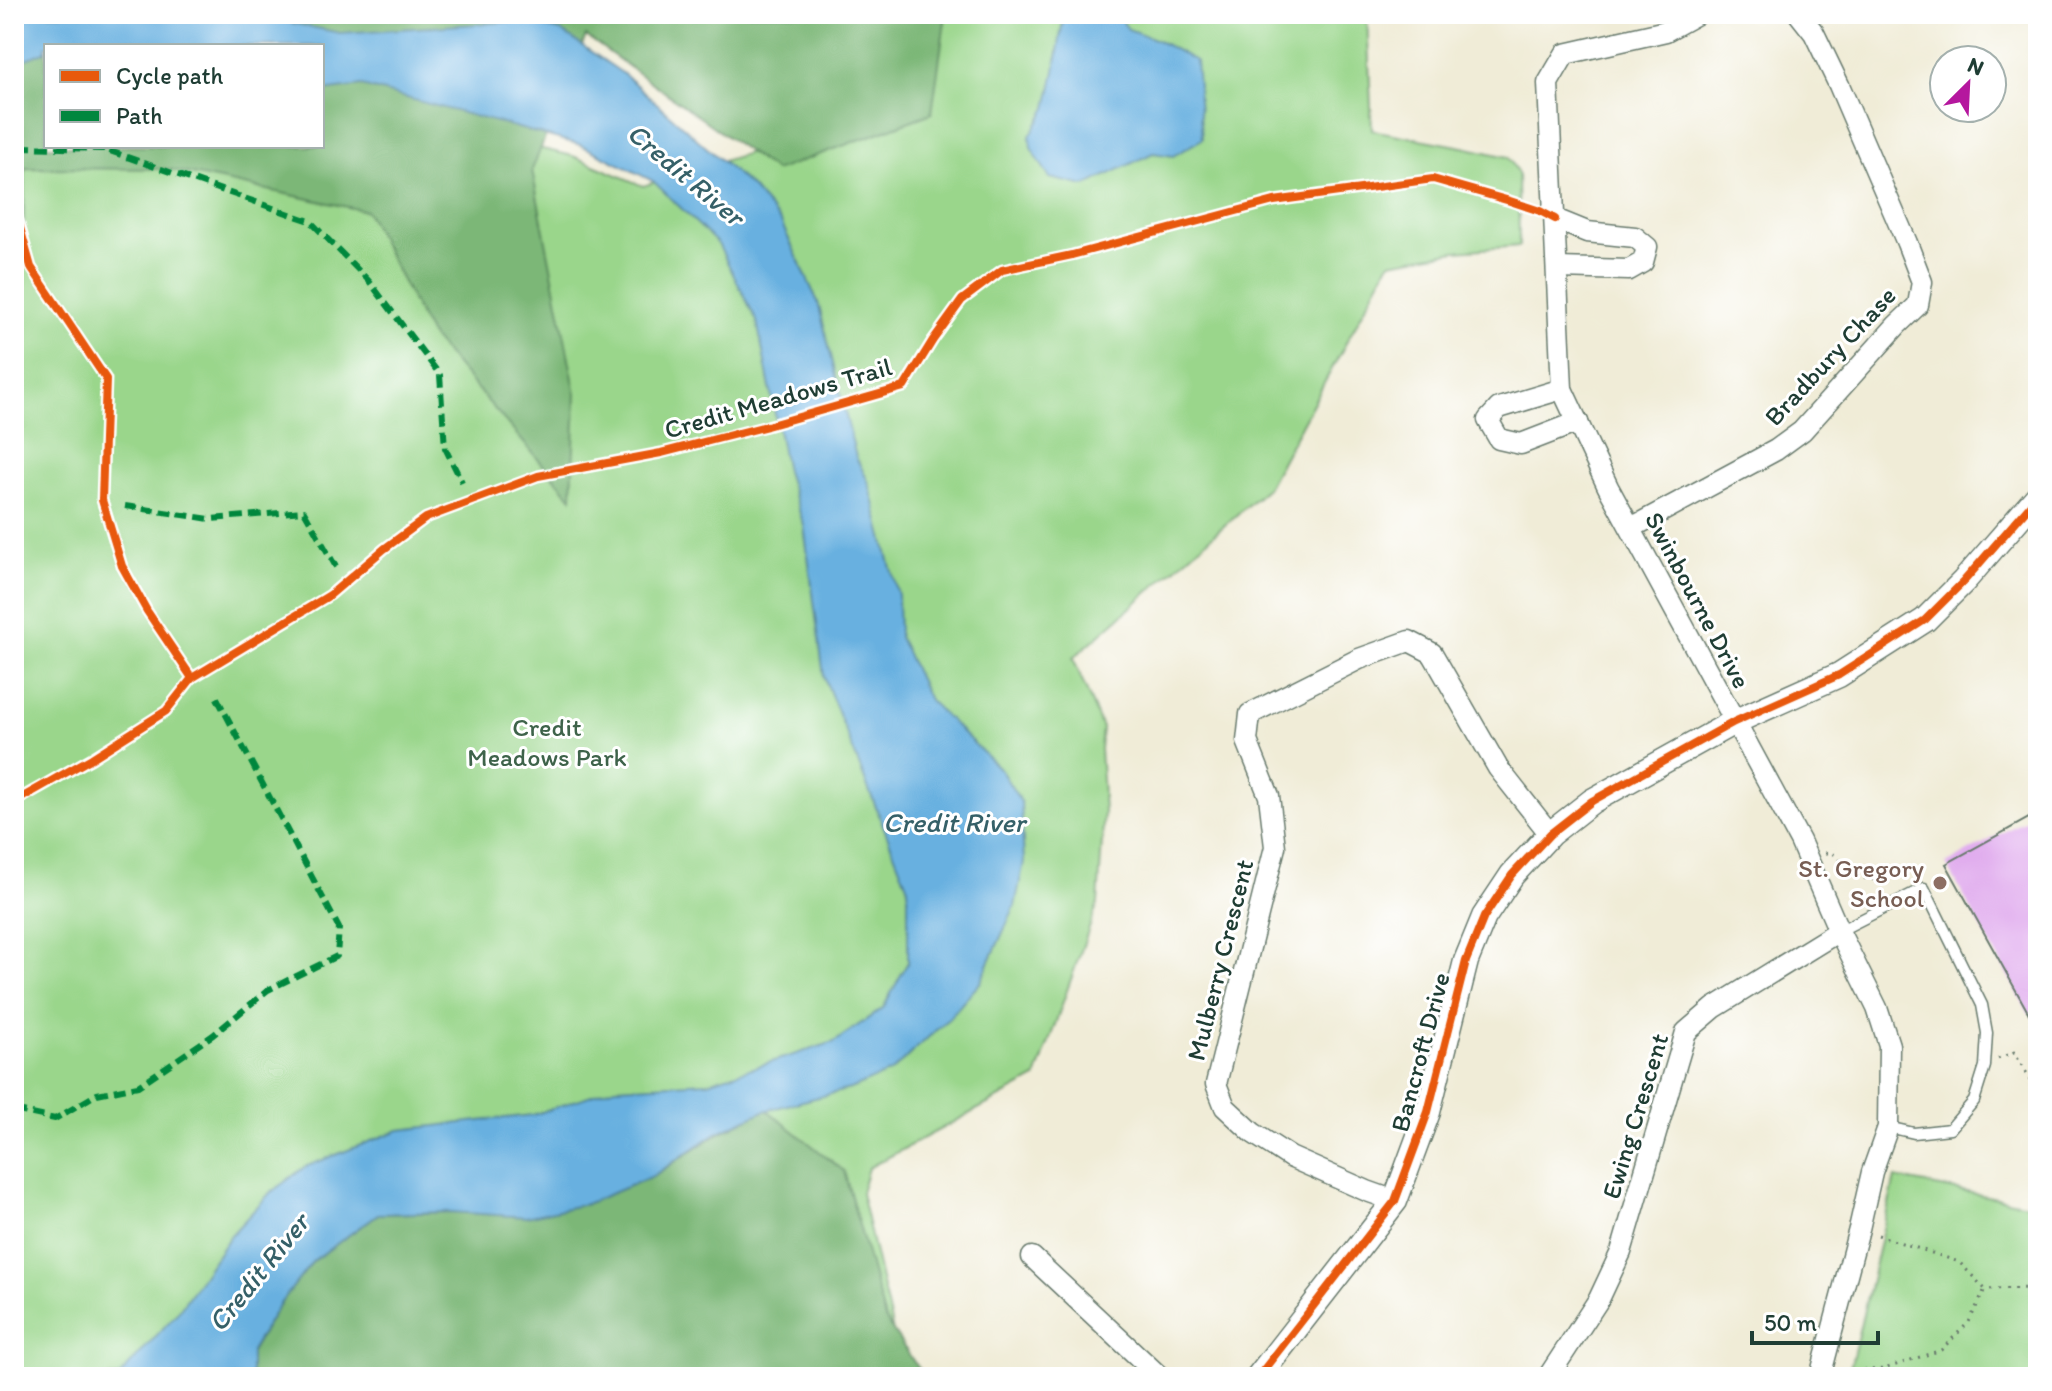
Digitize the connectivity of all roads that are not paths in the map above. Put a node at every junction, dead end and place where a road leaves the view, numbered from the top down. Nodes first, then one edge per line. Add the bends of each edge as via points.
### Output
1 (1697, 14) edge
2 (1799, 14) edge
3 (1555, 219) junction
4 (1558, 268) junction
5 (1562, 389) junction
6 (1578, 422) junction
7 (2038, 496) edge
8 (1631, 528) junction
9 (1734, 722) junction
10 (1550, 834) junction
11 (1839, 931) junction
12 (1888, 1127) junction
13 (1395, 1201) junction
14 (1032, 1257) dead end
15 (1821, 1375) edge
16 (1160, 1377) edge
17 (1258, 1377) edge
18 (1548, 1377) edge

1 - 3 street, Swinbourne Drive via 1666,31 1565,54 1548,83
2 - 8 street, Bradbury Chase via 1839,85 1907,243 1922,282 1918,305 1802,431
3 - 4 street, Swinbourne Drive
3 - 4 street via 1587,232 1635,237 1647,247 1643,262 1629,270
4 - 5 street, Swinbourne Drive
5 - 6 street, Swinbourne Drive
5 - 6 street via 1499,408 1488,420 1499,439 1521,444
6 - 8 street, Swinbourne Drive
7 - 9 street, Bancroft Drive via 1925,620 1839,675
8 - 9 street, Swinbourne Drive
9 - 10 street, Bancroft Drive via 1592,801
9 - 11 street, Swinbourne Drive via 1805,854
10 - 13 street, Bancroft Drive via 1512,875 1484,917 1466,961 1428,1112
10 - 13 street, Mulberry Crescent via 1498,768 1432,653 1409,641 1359,659 1250,714 1247,741 1269,796 1275,847 1216,1084 1225,1107 1253,1133 1290,1157
11 - 12 street, Swinbourne Drive via 1889,1045
11 - 12 lane via 1924,888 1982,1005 1985,1066 1974,1101 1950,1129 1914,1133
11 - 18 street, Ewing Crescent via 1714,1008 1686,1032 1621,1252 1599,1299
12 - 15 street, Swinbourne Drive
13 - 17 street, Bancroft Drive
14 - 16 street

